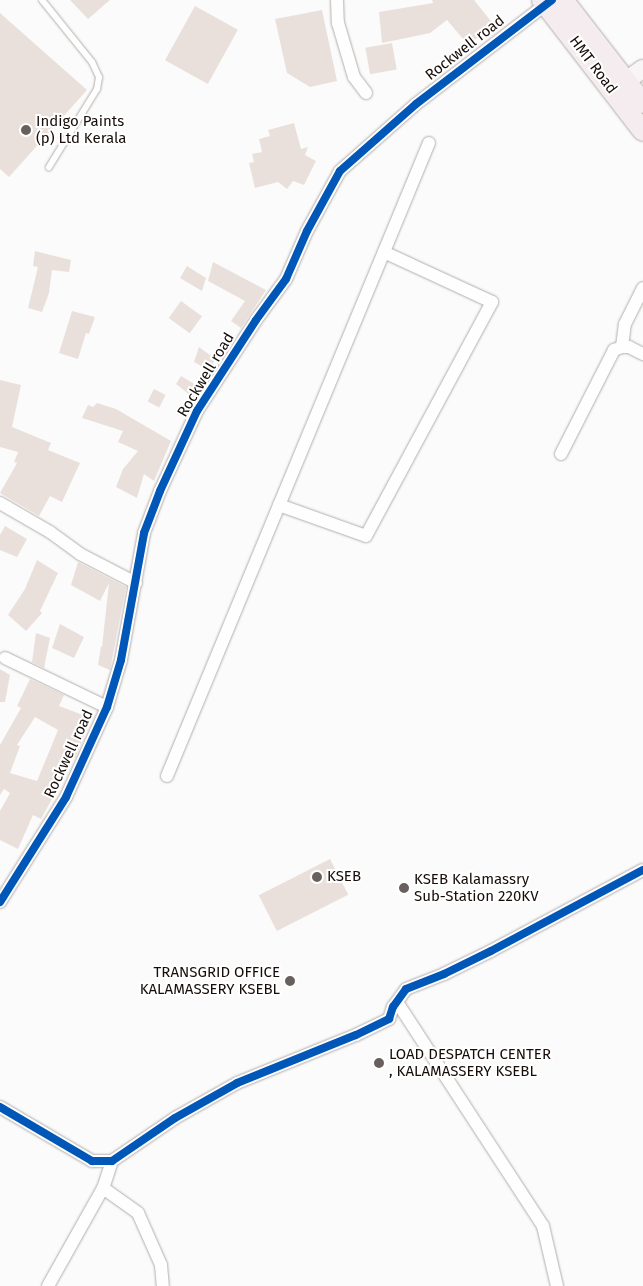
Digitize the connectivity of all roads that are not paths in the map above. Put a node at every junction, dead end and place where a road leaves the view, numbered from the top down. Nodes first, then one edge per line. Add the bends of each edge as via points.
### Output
1 (42, 0) edge
2 (337, 0) edge
3 (550, 1) edge
4 (643, 68) edge
5 (619, 87) junction
6 (366, 94) dead end
7 (643, 103) edge
8 (643, 131) edge
9 (429, 143) dead end
10 (50, 167) dead end
11 (384, 252) junction
12 (643, 288) edge
13 (622, 347) junction
14 (643, 354) edge
15 (561, 454) dead end
16 (0, 503) edge
17 (279, 505) junction
18 (136, 583) junction
19 (6, 658) dead end
20 (107, 707) junction
21 (167, 776) dead end
22 (643, 870) edge
23 (4, 886) edge
24 (0, 902) edge
25 (397, 1002) junction
26 (0, 1107) edge
27 (112, 1161) junction
28 (103, 1188) junction
29 (48, 1286) edge
30 (163, 1286) edge
31 (558, 1286) edge

1 - 10 lane via 92,62 99,77 97,89
2 - 6 street via 338,22 354,77
3 - 5 main road, HMT Road
3 - 18 street, Rockwell road via 416,104 340,171 307,231 286,279 197,412 160,490 144,533
4 - 5 street
5 - 7 main road, HMT Road
5 - 8 main road, HMT Road
9 - 11 street
11 - 17 street
11 - 17 street via 492,302 366,536
12 - 13 street via 625,324
13 - 14 street
13 - 15 street via 614,350
16 - 18 street via 80,554
17 - 21 street
18 - 20 street, Rockwell road via 121,660
19 - 20 street
20 - 23 street, Rockwell road via 66,797
22 - 25 street via 491,951 406,989
23 - 24 street, Rockwell road
25 - 27 street via 389,1019 237,1083 175,1118
25 - 31 street via 543,1226
26 - 27 street via 92,1161
27 - 28 street
28 - 29 street
28 - 30 street via 138,1213 161,1265

